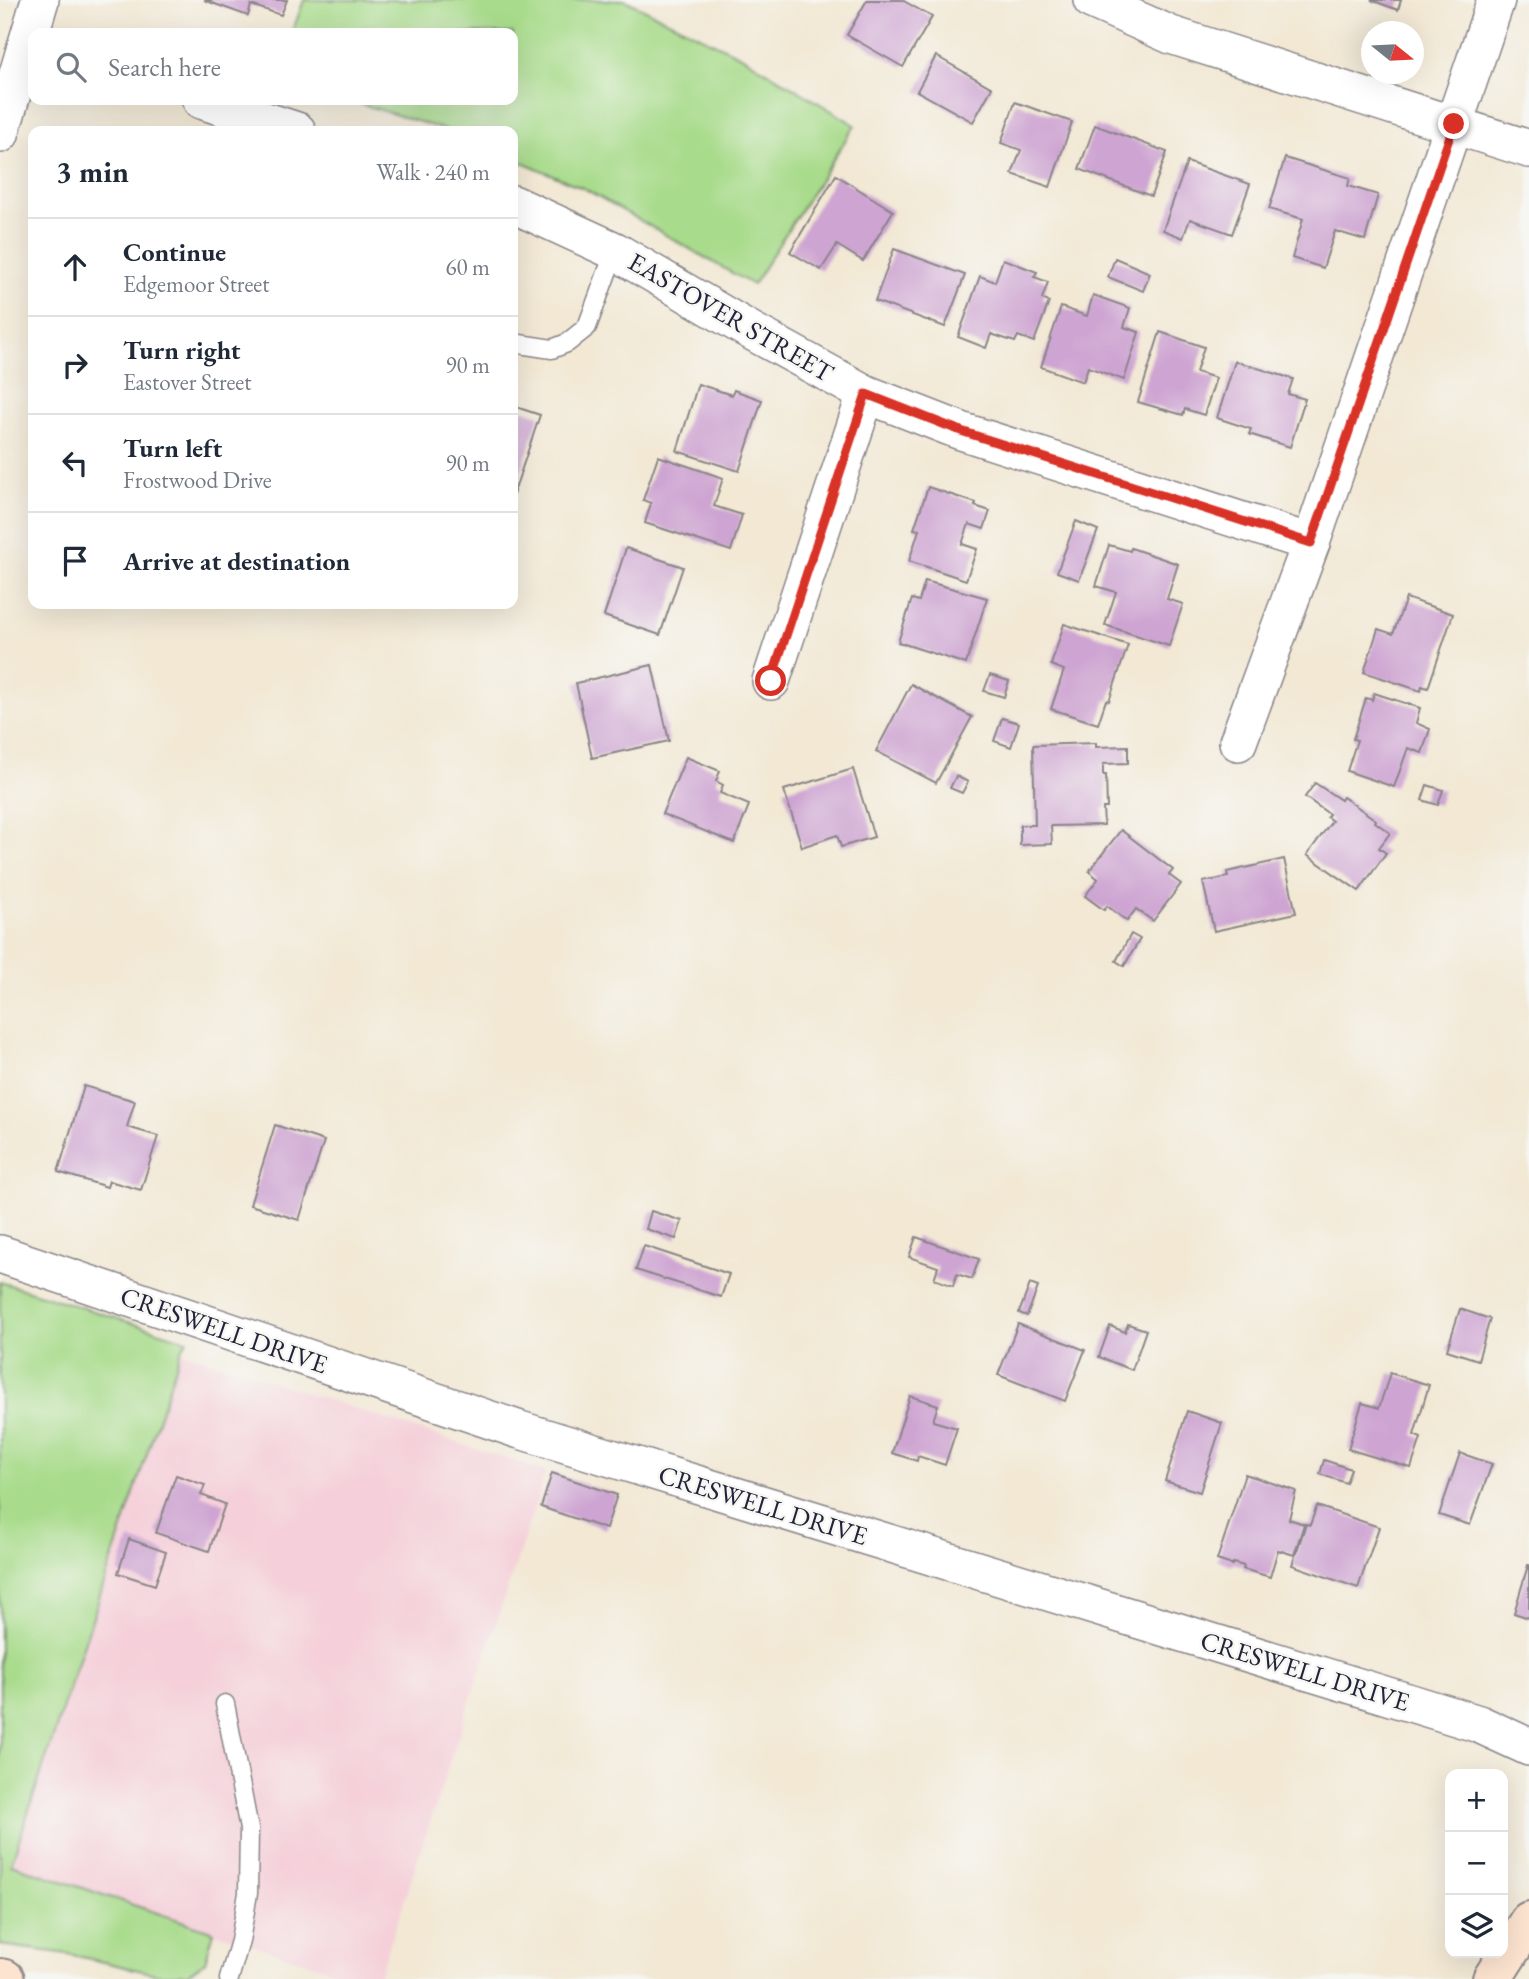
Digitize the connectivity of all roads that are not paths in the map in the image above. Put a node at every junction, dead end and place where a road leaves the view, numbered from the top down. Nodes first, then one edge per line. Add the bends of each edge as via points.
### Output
1 (40, 0) edge
2 (1092, 0) edge
3 (1496, 0) edge
4 (33, 28) edge
5 (28, 47) edge
6 (216, 105) edge
7 (1454, 124) junction
8 (282, 126) edge
9 (0, 134) edge
10 (1529, 149) edge
11 (518, 206) edge
12 (615, 251) junction
13 (518, 344) edge
14 (866, 394) junction
15 (1311, 543) junction
16 (771, 681) dead end
17 (1238, 742) dead end
18 (0, 1254) edge
19 (225, 1704) dead end
20 (1529, 1747) edge
21 (1529, 1921) edge
22 (0, 1978) edge
23 (5, 1979) edge
24 (229, 1979) edge
25 (1492, 1979) edge

1 - 4 street
2 - 7 street via 1171,35
3 - 7 street
5 - 9 street
6 - 8 street
7 - 10 street
7 - 15 street
11 - 12 street, EASTOVER STREET
12 - 13 lane via 587,327 552,349
12 - 14 street, EASTOVER STREET
14 - 15 street, EASTOVER STREET via 961,431
14 - 16 street
15 - 17 street
18 - 20 street, CRESWELL DRIVE via 520,1430 1466,1720
19 - 24 lane via 249,1829 247,1893
21 - 25 main road
22 - 23 main road

